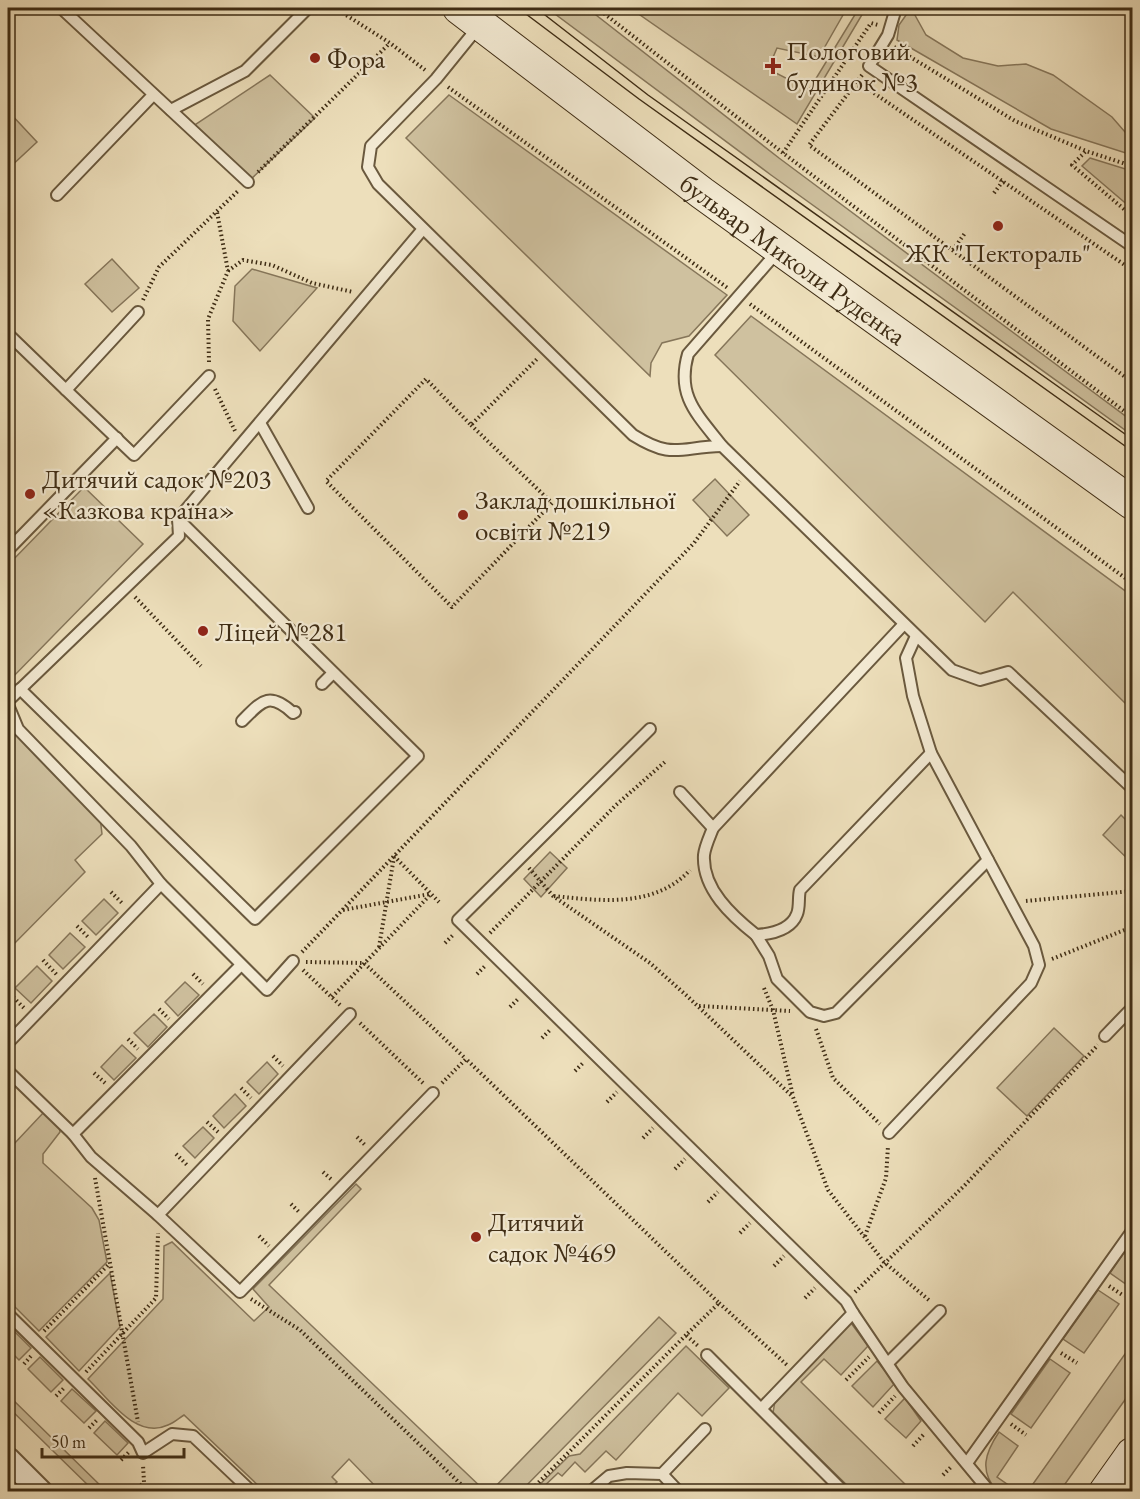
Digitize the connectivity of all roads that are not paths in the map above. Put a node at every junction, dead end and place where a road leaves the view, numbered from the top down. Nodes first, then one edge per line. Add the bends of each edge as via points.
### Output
1 (61, 8) edge
2 (308, 8) edge
3 (896, 8) edge
4 (470, 16) edge
5 (153, 95) junction
6 (171, 110) junction
7 (248, 182) dead end
8 (57, 195) dead end
9 (423, 229) junction
10 (1132, 246) edge
11 (781, 248) junction
12 (138, 312) dead end
13 (8, 334) edge
14 (209, 375) road end
15 (66, 390) junction
16 (260, 423) junction
17 (117, 438) junction
18 (722, 446) junction
19 (1132, 502) edge
20 (308, 508) dead end
21 (178, 519) junction
22 (8, 550) edge
23 (904, 624) junction
24 (916, 636) junction
25 (333, 672) junction
26 (322, 684) dead end
27 (20, 689) junction
28 (8, 703) edge
29 (295, 712) dead end
30 (8, 718) edge
31 (242, 721) dead end
32 (18, 729) junction
33 (650, 729) dead end
34 (931, 753) junction
35 (1132, 788) edge
36 (680, 792) dead end
37 (713, 828) junction
38 (988, 860) junction
39 (161, 884) junction
40 (756, 935) junction
41 (294, 961) road end
42 (241, 965) junction
43 (1132, 1008) edge
44 (350, 1014) road end
45 (1105, 1036) road end
46 (8, 1043) edge
47 (8, 1071) edge
48 (432, 1093) road end
49 (889, 1133) road end
50 (74, 1134) junction
51 (158, 1215) junction
52 (1132, 1231) edge
53 (940, 1311) road end
54 (853, 1313) junction
55 (8, 1314) edge
56 (707, 1355) road end
57 (888, 1363) junction
58 (762, 1408) junction
59 (705, 1429) dead end
60 (1132, 1454) edge
61 (8, 1459) edge
62 (967, 1463) junction
63 (662, 1474) junction
64 (41, 1491) edge
65 (252, 1491) edge
66 (590, 1491) edge
67 (679, 1491) edge
68 (844, 1491) edge
69 (990, 1491) edge
70 (1105, 1491) edge

1 - 5 lane
2 - 6 lane via 245,70
3 - 10 lane via 890,29 869,66
4 - 9 lane via 436,79 371,147 368,167 378,184
4 - 11 street, бульвар Миколи Руденка via 702,193
5 - 6 lane
5 - 8 lane
6 - 7 lane
9 - 16 lane
9 - 18 lane via 633,435 653,448 676,453
11 - 18 lane via 688,354 683,372 685,394
11 - 19 street, бульвар Миколи Руденка
12 - 15 lane
13 - 15 lane
14 - 17 lane via 134,455
15 - 17 lane
16 - 20 lane
16 - 21 lane
17 - 22 lane
18 - 23 lane
21 - 25 lane
21 - 27 lane via 179,536
23 - 24 lane
23 - 37 lane
24 - 34 lane via 906,658
24 - 35 lane via 952,670 980,680 1008,672
25 - 26 lane
25 - 27 lane via 418,756 255,919
27 - 28 lane
28 - 32 lane
29 - 31 lane via 268,700 259,703
30 - 32 lane
32 - 39 lane via 131,846
33 - 54 lane via 459,920 846,1301
34 - 38 lane
34 - 40 lane via 800,890 797,913 787,926 774,934
36 - 37 lane
37 - 40 lane via 704,854 709,881 731,915
38 - 40 lane via 836,1013 824,1016 810,1012 777,979
38 - 49 lane via 1034,946 1039,965 1031,984
39 - 42 lane
39 - 46 lane
41 - 42 lane via 267,990
42 - 50 lane
43 - 45 lane
44 - 51 lane
47 - 50 lane
48 - 51 lane via 240,1292
50 - 51 lane via 91,1157
52 - 62 lane
53 - 57 lane
54 - 57 lane
54 - 58 lane
55 - 65 lane via 138,1442 143,1453 171,1434 194,1436
56 - 58 lane
57 - 62 lane via 903,1387
58 - 68 lane
59 - 63 lane
60 - 70 street
61 - 64 street
62 - 69 lane
63 - 66 lane via 609,1476
63 - 67 lane

